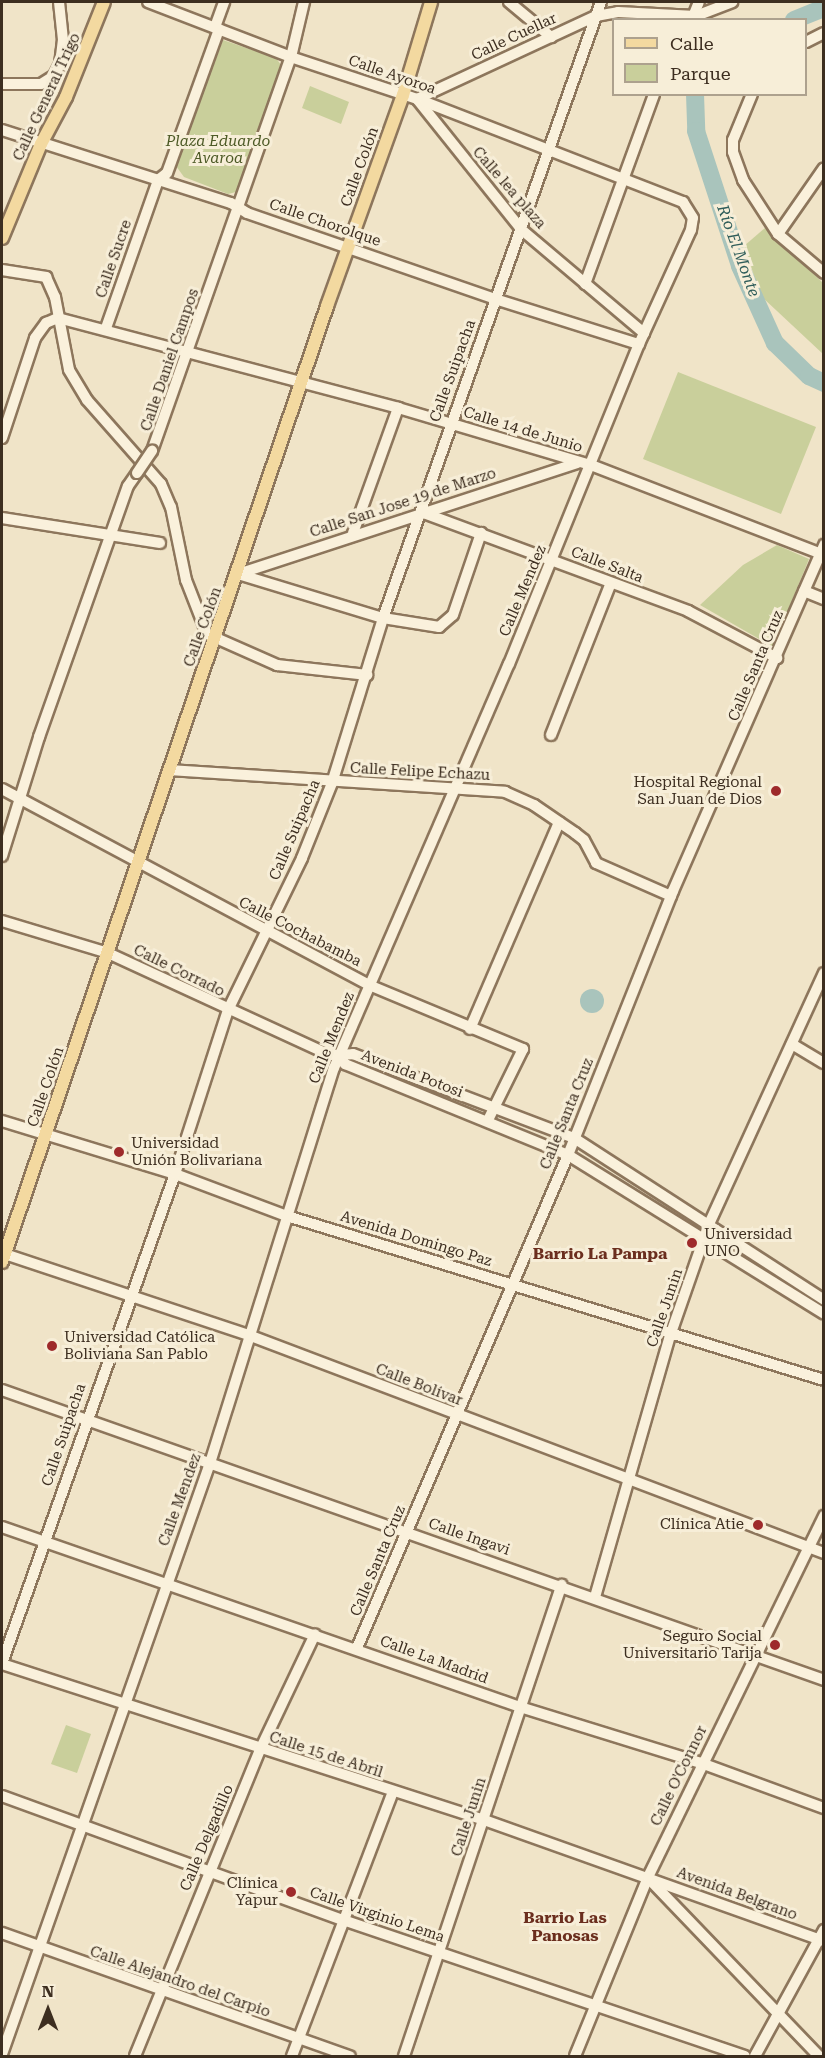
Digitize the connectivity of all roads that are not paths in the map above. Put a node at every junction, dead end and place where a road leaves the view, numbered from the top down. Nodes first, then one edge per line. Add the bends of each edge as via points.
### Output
1 (59, 2) edge
2 (104, 2) edge
3 (148, 2) edge
4 (224, 2) edge
5 (304, 2) edge
6 (431, 2) edge
7 (510, 2) edge
8 (601, 2) edge
9 (696, 2) edge
10 (732, 2) edge
11 (596, 16) junction
12 (694, 18) edge
13 (217, 28) junction
14 (824, 33) edge
15 (551, 37) junction
16 (807, 42) edge
17 (291, 57) junction
18 (2, 84) edge
19 (403, 95) junction
20 (653, 96) edge
21 (751, 96) edge
22 (417, 99) junction
23 (2, 130) edge
24 (41, 144) junction
25 (550, 152) junction
26 (824, 168) edge
27 (158, 180) junction
28 (625, 180) junction
29 (238, 207) junction
30 (522, 230) junction
31 (778, 234) junction
32 (2, 238) edge
33 (348, 247) junction
34 (2, 270) edge
35 (823, 270) edge
36 (585, 284) junction
37 (495, 299) junction
38 (58, 318) junction
39 (106, 328) junction
40 (644, 333) junction
41 (639, 344) junction
42 (190, 350) junction
43 (303, 382) junction
44 (2, 396) edge
45 (15, 398) junction
46 (398, 408) junction
47 (451, 423) junction
48 (2, 438) edge
49 (577, 463) junction
50 (591, 465) junction
51 (421, 512) junction
52 (2, 518) edge
53 (353, 533) junction
54 (481, 533) junction
55 (110, 536) junction
56 (160, 543) dead end
57 (821, 549) edge
58 (553, 560) junction
59 (238, 574) junction
60 (611, 583) junction
61 (804, 591) junction
62 (824, 599) edge
63 (383, 618) junction
64 (215, 638) junction
65 (777, 658) junction
66 (367, 675) junction
67 (551, 735) dead end
68 (170, 770) junction
69 (332, 783) junction
70 (452, 788) junction
71 (2, 789) edge
72 (20, 800) junction
73 (559, 822) junction
74 (2, 856) edge
75 (140, 863) junction
76 (671, 896) junction
77 (2, 921) edge
78 (264, 932) junction
79 (108, 953) junction
80 (823, 978) edge
81 (369, 985) junction
82 (228, 1010) junction
83 (470, 1029) junction
84 (792, 1044) junction
85 (340, 1057) junction
86 (824, 1063) edge
87 (495, 1105) junction
88 (488, 1120) junction
89 (2, 1121) edge
90 (46, 1135) junction
91 (574, 1138) junction
92 (568, 1155) junction
93 (174, 1174) junction
94 (287, 1216) junction
95 (709, 1224) junction
96 (705, 1238) junction
97 (2, 1256) edge
98 (513, 1284) junction
99 (129, 1296) junction
100 (824, 1300) edge
101 (824, 1314) edge
102 (251, 1336) junction
103 (670, 1336) junction
104 (824, 1380) edge
105 (2, 1390) edge
106 (456, 1415) junction
107 (86, 1419) junction
108 (210, 1463) junction
109 (631, 1481) junction
110 (824, 1515) edge
111 (2, 1527) edge
112 (407, 1531) junction
113 (43, 1541) junction
114 (807, 1547) junction
115 (824, 1553) edge
116 (167, 1583) junction
117 (562, 1585) junction
118 (595, 1597) junction
119 (315, 1634) junction
120 (357, 1648) junction
121 (755, 1655) junction
122 (2, 1663) edge
123 (824, 1680) edge
124 (124, 1704) junction
125 (520, 1707) junction
126 (260, 1750) junction
127 (701, 1763) junction
128 (393, 1792) junction
129 (2, 1796) edge
130 (824, 1808) edge
131 (484, 1820) junction
132 (82, 1826) junction
133 (209, 1871) junction
134 (644, 1876) junction
135 (346, 1922) junction
136 (2, 1933) edge
137 (822, 1937) edge
138 (40, 1948) junction
139 (441, 1953) junction
140 (161, 1992) junction
141 (596, 2006) junction
142 (778, 2014) junction
143 (301, 2039) junction
144 (2, 2054) edge
145 (135, 2056) edge
146 (292, 2056) edge
147 (350, 2056) edge
148 (404, 2056) edge
149 (575, 2056) edge
150 (745, 2056) edge
151 (755, 2056) edge
152 (819, 2056) edge

1 - 18 street via 63,40 54,76 41,84
2 - 24 main road, Calle General Trigo via 66,97
3 - 13 street, Calle Ayoroa
4 - 13 street, Calle Sucre
5 - 17 street, Calle Daniel Campos
6 - 19 main road, Calle Colón
7 - 15 street
8 - 11 street, Calle Suipacha
9 - 12 street
10 - 12 street, Calle Cuellar
11 - 12 street, Calle Cuellar via 618,12
11 - 15 street, Calle Cuellar
11 - 25 street, Calle Suipacha
13 - 17 street, Calle Ayoroa
13 - 27 street, Calle Sucre via 167,173
14 - 16 street
15 - 22 street, Calle Cuellar
17 - 19 street, Calle Ayoroa
17 - 29 street, Calle Daniel Campos
19 - 22 street, Calle Ayoroa
19 - 33 main road, Calle Colón
20 - 28 street
21 - 31 street via 733,140 733,152 754,202
22 - 25 street, Calle Ayoroa
22 - 30 street, Calle lea plaza
23 - 24 street, Calle Chorolque
24 - 27 street, Calle Chorolque
24 - 32 main road, Calle General Trigo
25 - 28 street, Calle Ayoroa
25 - 30 street, Calle Suipacha
26 - 31 street
27 - 29 street, Calle Chorolque
27 - 39 street, Calle Sucre
28 - 36 street
28 - 40 street, Calle Mendez via 683,202 693,218
29 - 33 street, Calle Chorolque
29 - 42 street, Calle Daniel Campos
30 - 36 street, Calle lea plaza
30 - 37 street, Calle Suipacha
31 - 35 street
33 - 37 street, Calle Chorolque
33 - 43 main road, Calle Colón
34 - 38 street via 46,277
36 - 40 street, Calle lea plaza
37 - 41 street, Calle Chorolque
37 - 47 street, Calle Suipacha
38 - 39 street
38 - 45 street via 39,330
38 - 64 street via 69,370 87,400 161,484 171,507 186,580 204,628
39 - 42 street, Calle 14 de Junio
40 - 41 street, Calle Mendez
41 - 50 street, Calle Mendez
42 - 43 street, Calle 14 de Junio
42 - 55 street, Calle Daniel Campos, bridge via 152,451 136,473
43 - 46 street, Calle 14 de Junio
43 - 59 main road, Calle Colón
44 - 45 street
45 - 48 street
46 - 47 street, Calle 14 de Junio
46 - 53 street
47 - 49 street, Calle 14 de Junio
47 - 51 street, Calle Suipacha
49 - 50 street, Calle 14 de Junio
49 - 51 street, Calle San Jose 19 de Marzo
50 - 57 street, Calle 14 de Junio
50 - 58 street, Calle Mendez
51 - 53 street, Calle San Jose 19 de Marzo
51 - 54 street, Calle Salta
51 - 63 street, Calle Suipacha
52 - 55 street
53 - 59 street, Calle San Jose 19 de Marzo
54 - 58 street, Calle Salta
54 - 63 street via 448,622 425,627
55 - 56 street
55 - 72 street, Calle Daniel Campos
57 - 61 street, Calle Santa Cruz
58 - 60 street, Calle Salta
58 - 70 street, Calle Mendez
59 - 63 street
59 - 64 main road, Calle Colón
60 - 65 street, Calle Salta via 688,611
60 - 67 street
61 - 62 street
61 - 65 street, Calle Santa Cruz
63 - 66 street, Calle Suipacha
64 - 66 street via 277,665
64 - 68 main road, Calle Colón
65 - 76 street, Calle Santa Cruz
66 - 69 street, Calle Suipacha
68 - 69 street, Calle Felipe Echazu
68 - 75 main road, Calle Colón
69 - 70 street, Calle Felipe Echazu
69 - 78 street, Calle Suipacha via 303,858
70 - 73 street, Calle Felipe Echazu via 505,792
70 - 81 street, Calle Mendez
71 - 72 street, Calle Cochabamba
72 - 74 street, Calle Daniel Campos
72 - 75 street, Calle Cochabamba
73 - 76 street, Calle Felipe Echazu via 584,840 596,863
73 - 83 street
75 - 78 street, Calle Cochabamba
75 - 79 main road, Calle Colón
76 - 91 street, Calle Santa Cruz
77 - 79 street, Calle Corrado
78 - 81 street, Calle Cochabamba
78 - 82 street, Calle Suipacha
79 - 82 street, Calle Corrado
79 - 90 main road, Calle Colón
80 - 84 street, Calle Junin
81 - 83 street, Calle Cochabamba
81 - 85 street, Calle Mendez
82 - 85 street, Calle Corrado
82 - 93 street, Calle Suipacha
83 - 87 street, Calle Cochabamba via 523,1049
84 - 86 street
84 - 95 street, Calle Junin
85 - 87 street, Avenida Potosi via 353,1054
85 - 88 street, Avenida Potosi via 345,1064
85 - 94 street, Calle Mendez
87 - 88 street, Calle Cochabamba
87 - 91 street, Avenida Potosi
88 - 92 street, Avenida Potosi
89 - 90 street, Avenida Domingo Paz
90 - 93 street, Avenida Domingo Paz
90 - 97 main road, Calle Colón
91 - 92 street, Calle Santa Cruz
91 - 95 street, Avenida Potosi
92 - 96 street, Avenida Potosi
92 - 98 street, Calle Santa Cruz
93 - 94 street, Avenida Domingo Paz
93 - 99 street, Calle Suipacha
94 - 98 street, Avenida Domingo Paz
94 - 102 street, Calle Mendez
95 - 96 street, Calle Junin
95 - 100 street, Avenida Potosi
96 - 101 street, Avenida Potosi
96 - 103 street, Calle Junin
97 - 99 street, Calle Bolívar
98 - 103 street, Avenida Domingo Paz
98 - 106 street, Calle Santa Cruz
99 - 102 street, Calle Bolívar
99 - 107 street, Calle Suipacha
102 - 106 street, Calle Bolívar
102 - 108 street, Calle Mendez
103 - 104 street, Avenida Domingo Paz
103 - 109 street, Calle Junin
105 - 107 street, Calle Ingavi
106 - 109 street, Calle Bolívar
106 - 112 street, Calle Santa Cruz
107 - 108 street, Calle Ingavi
107 - 113 street, Calle Suipacha
108 - 112 street, Calle Ingavi
108 - 116 street, Calle Mendez
109 - 114 street, Calle Bolívar
109 - 118 street, Calle Junin
110 - 114 street, Calle O'Connor
111 - 113 street, Calle La Madrid
112 - 117 street, Calle Ingavi
112 - 120 street, Calle Santa Cruz
113 - 116 street, Calle La Madrid
113 - 122 street, Calle Suipacha
114 - 115 street, Calle Bolívar
114 - 121 street, Calle O'Connor
116 - 119 street, Calle La Madrid
116 - 124 street, Calle Mendez
117 - 118 street, Calle Ingavi
117 - 125 street, Calle Junin
118 - 121 street, Calle Ingavi
119 - 120 street, Calle La Madrid
119 - 126 street, Calle Delgadillo
120 - 125 street, Calle La Madrid
121 - 123 street, Calle Ingavi
121 - 127 street, Calle O'Connor
122 - 124 street, Calle 15 de Abril
124 - 126 street, Calle 15 de Abril
124 - 132 street, Calle Mendez
125 - 127 street, Calle La Madrid
125 - 131 street, Calle Junin
126 - 128 street, Calle 15 de Abril
126 - 133 street, Calle Delgadillo
127 - 130 street, Calle La Madrid
127 - 134 street, Calle O'Connor
128 - 131 street, Calle 15 de Abril
128 - 135 street
129 - 132 street, Calle Virginio Lema
131 - 134 street, Calle 15 de Abril
131 - 139 street, Calle Junin
132 - 133 street, Calle Virginio Lema
132 - 138 street, Calle Mendez
133 - 135 street, Calle Virginio Lema
133 - 140 street, Calle Delgadillo
134 - 137 street, Avenida Belgrano
134 - 141 street, Calle O'Connor
134 - 142 street
135 - 139 street, Calle Virginio Lema
135 - 143 street
136 - 138 street, Calle Alejandro del Carpio
137 - 142 street
138 - 140 street, Calle Alejandro del Carpio
138 - 144 street, Calle Mendez
139 - 141 street, Calle Virginio Lema
139 - 148 street, Calle Junin
140 - 143 street, Calle Alejandro del Carpio
140 - 145 street, Calle Delgadillo
141 - 149 street, Calle O'Connor
141 - 150 street, Calle Virginio Lema
142 - 151 street
142 - 152 street
143 - 146 street
143 - 147 street, Calle Alejandro del Carpio

